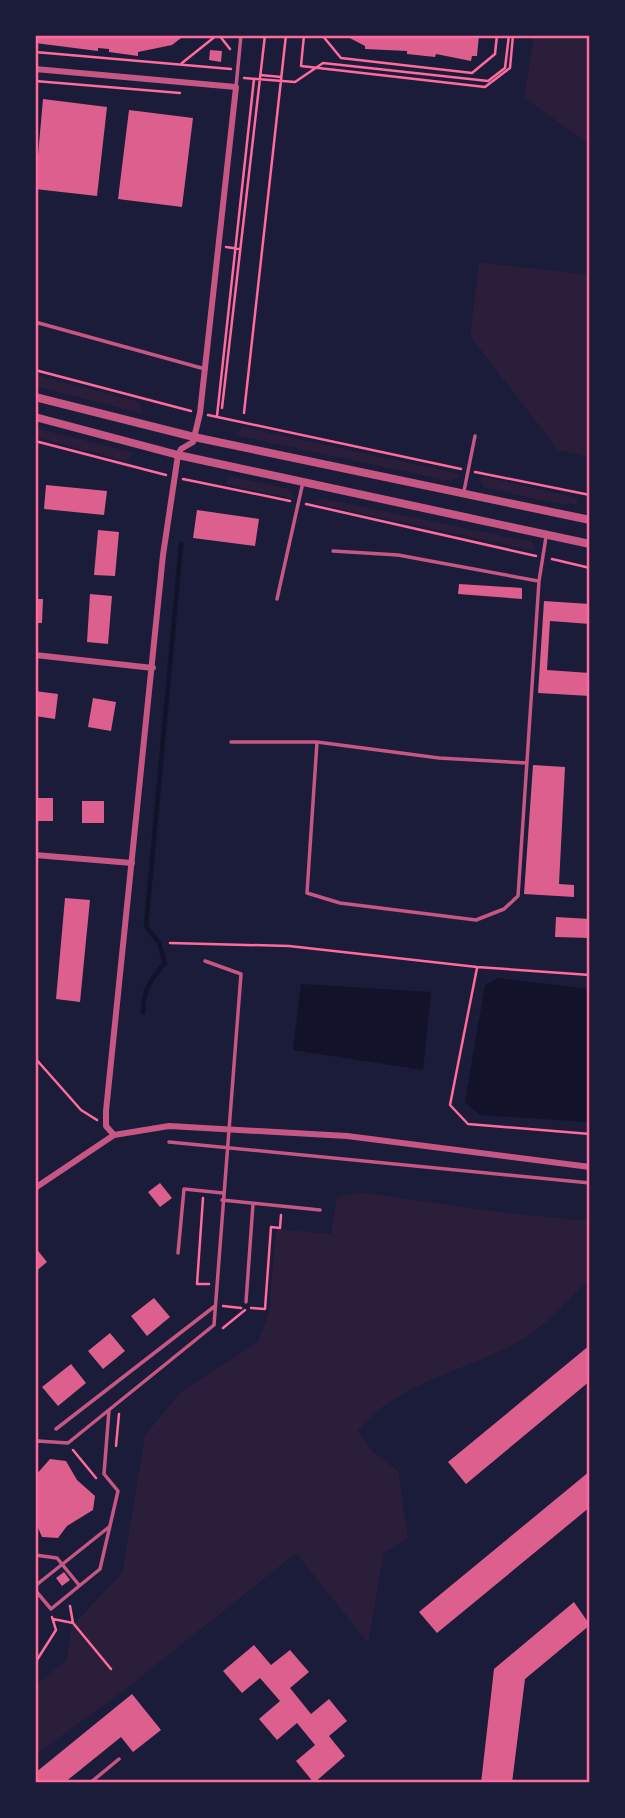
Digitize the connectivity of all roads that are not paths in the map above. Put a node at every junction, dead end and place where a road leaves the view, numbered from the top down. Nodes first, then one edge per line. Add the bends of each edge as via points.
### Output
1 (240, 36) edge
2 (35, 69) edge
3 (236, 86) junction
4 (35, 322) edge
5 (205, 369) junction
6 (35, 397) edge
7 (35, 417) edge
8 (475, 436) dead end
9 (194, 437) junction
10 (178, 455) junction
11 (303, 480) junction
12 (464, 494) junction
13 (590, 520) edge
14 (547, 534) junction
15 (590, 544) edge
16 (333, 551) dead end
17 (539, 581) junction
18 (277, 598) dead end
19 (35, 655) edge
20 (153, 668) junction
21 (231, 742) dead end
22 (317, 742) junction
23 (527, 763) junction
24 (35, 855) edge
25 (132, 863) junction
26 (205, 961) dead end
27 (227, 1129) junction
28 (114, 1135) junction
29 (169, 1142) dead end
30 (226, 1150) junction
31 (590, 1167) edge
32 (590, 1183) edge
33 (35, 1188) edge
34 (223, 1193) junction
35 (222, 1200) junction
36 (253, 1204) junction
37 (320, 1210) dead end
38 (178, 1253) dead end
39 (246, 1302) dead end
40 (215, 1306) junction
41 (109, 1410) junction
42 (56, 1429) dead end
43 (35, 1444) edge
44 (110, 1525) junction
45 (35, 1555) edge
46 (62, 1564) junction
47 (80, 1586) junction
48 (35, 1588) edge
49 (119, 1759) dead end
50 (90, 1783) edge

1 - 3 lane
2 - 3 street
3 - 5 street
4 - 5 lane
5 - 9 street
6 - 9 street
7 - 10 street
8 - 12 lane
9 - 10 street
9 - 12 street
10 - 11 street
10 - 20 street
11 - 14 street
11 - 18 lane
12 - 13 street
14 - 15 street
14 - 17 lane
16 - 17 lane via 398,555
17 - 23 lane
19 - 20 street
20 - 25 street
21 - 22 lane
22 - 23 lane via 439,758
22 - 23 lane via 307,893 340,903 476,920 504,909 518,896
24 - 25 street
25 - 28 street via 106,1126
26 - 27 lane via 241,974
27 - 28 street via 169,1126
27 - 30 lane
27 - 31 street via 347,1136
28 - 33 street
29 - 30 lane
30 - 32 lane
30 - 34 lane
34 - 35 lane
34 - 38 lane via 184,1189
35 - 36 lane
35 - 40 lane
36 - 37 lane
36 - 39 lane
40 - 41 lane via 214,1325
40 - 42 lane
41 - 43 lane via 68,1443
41 - 44 lane via 104,1474 118,1491
44 - 46 lane
44 - 47 lane via 100,1569
45 - 46 lane via 57,1558
46 - 47 lane
46 - 48 lane
47 - 48 lane via 51,1609
49 - 50 lane

